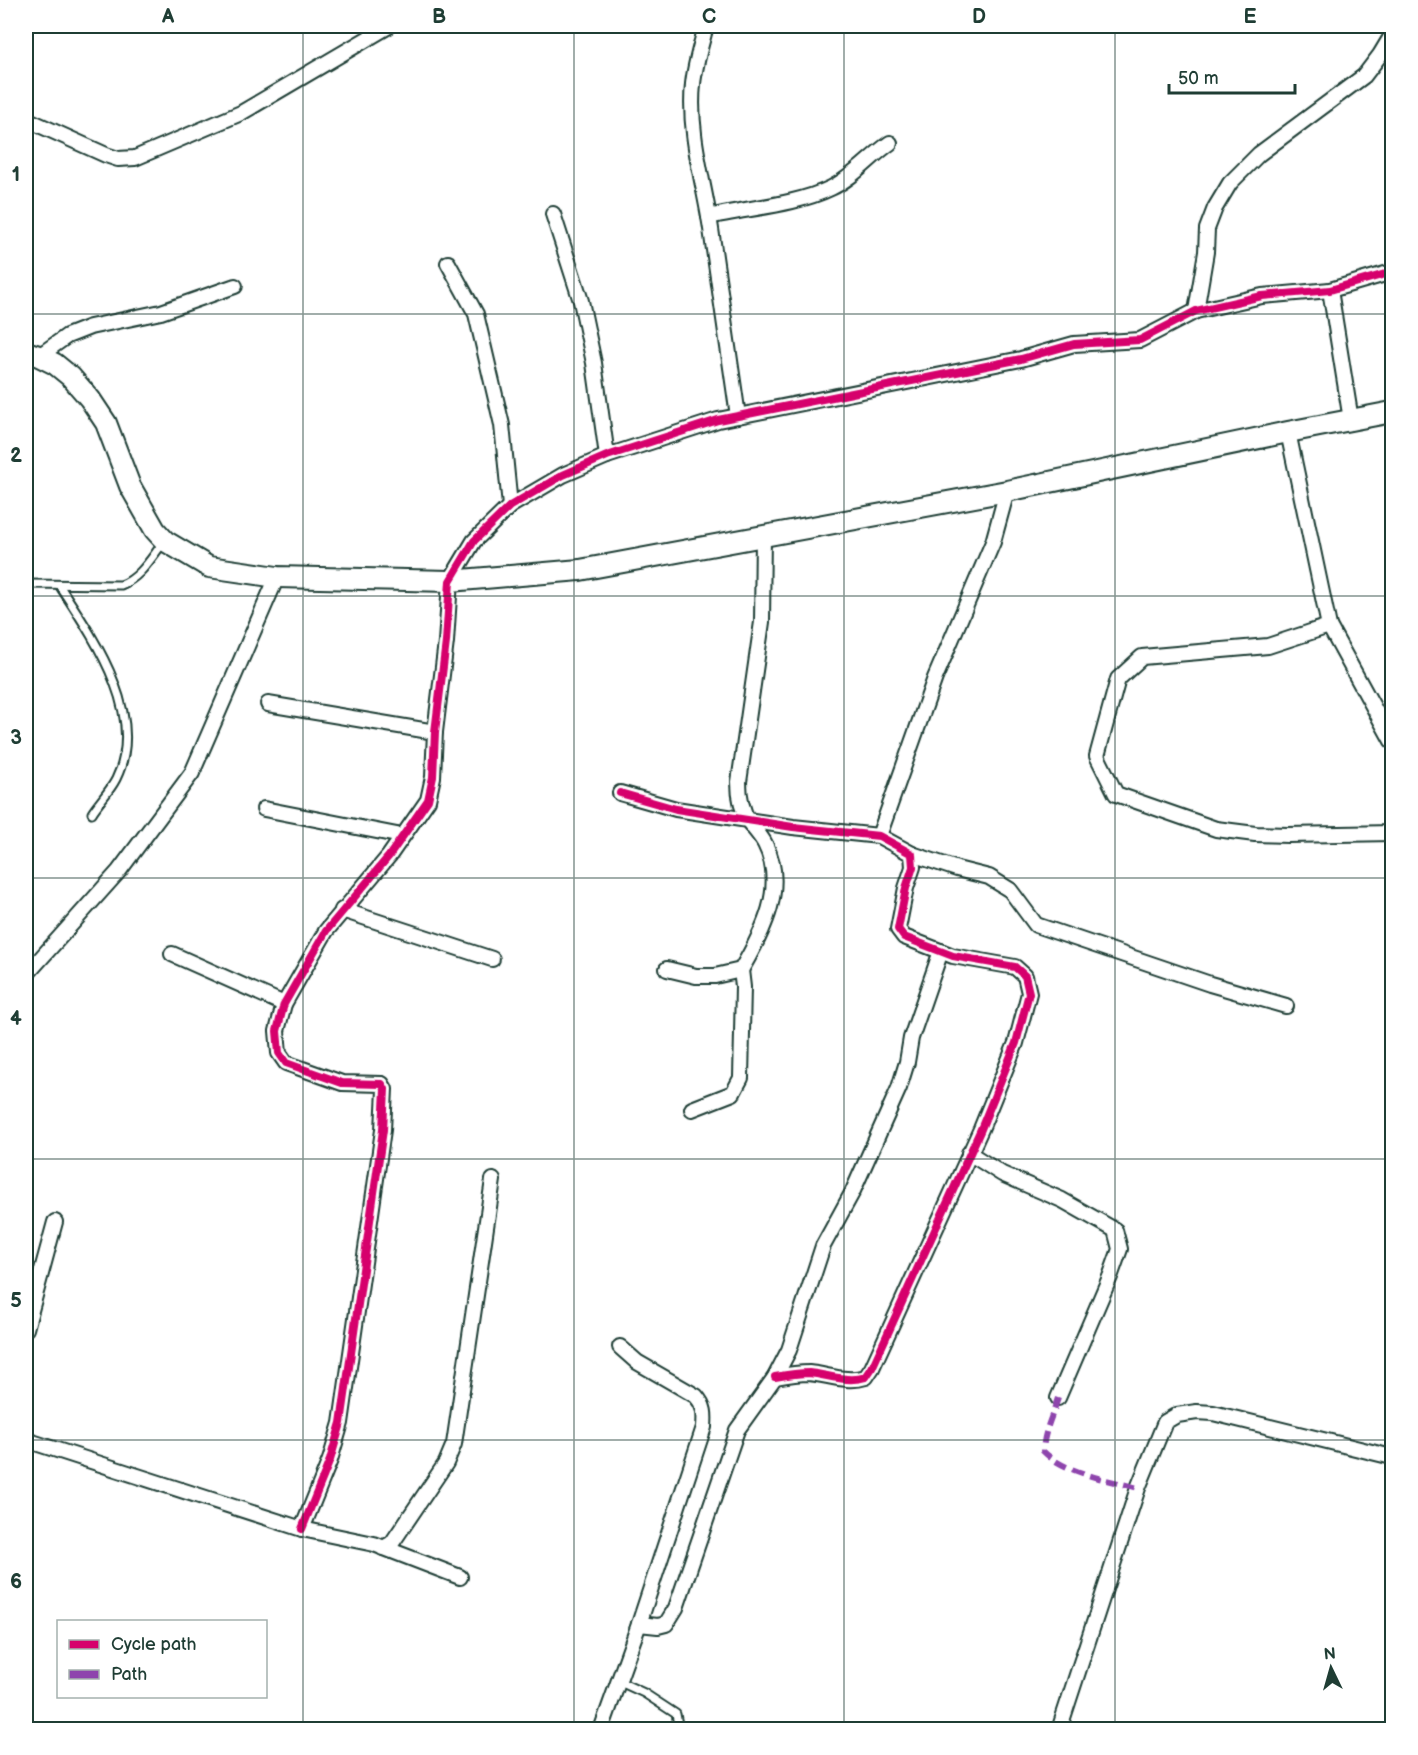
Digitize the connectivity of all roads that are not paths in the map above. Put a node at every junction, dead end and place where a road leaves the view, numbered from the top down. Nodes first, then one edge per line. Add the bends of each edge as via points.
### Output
1 (389, 26) edge
2 (706, 26) edge
3 (1392, 34) edge
4 (26, 119) edge
5 (890, 143) dead end
6 (553, 214) dead end
7 (709, 217) junction
8 (448, 263) dead end
9 (1392, 272) edge
10 (236, 286) dead end
11 (1330, 290) junction
12 (1196, 311) junction
13 (32, 354) edge
14 (1392, 412) edge
15 (738, 416) junction
16 (1351, 420) junction
17 (1288, 432) junction
18 (607, 456) junction
19 (1007, 491) junction
20 (510, 506) junction
21 (763, 535) junction
22 (165, 541) junction
23 (277, 577) junction
24 (450, 581) junction
25 (26, 584) edge
26 (59, 585) junction
27 (1329, 626) junction
28 (268, 704) dead end
29 (435, 732) junction
30 (1392, 741) edge
31 (620, 793) dead end
32 (264, 809) dead end
33 (92, 813) dead end
34 (748, 821) junction
35 (1392, 833) edge
36 (402, 836) junction
37 (879, 836) junction
38 (912, 854) junction
39 (342, 910) junction
40 (941, 951) junction
41 (172, 954) dead end
42 (492, 959) dead end
43 (667, 969) dead end
44 (741, 970) junction
45 (26, 975) edge
46 (284, 1004) junction
47 (1286, 1006) dead end
48 (692, 1109) dead end
49 (969, 1153) junction
50 (493, 1180) dead end
51 (55, 1222) dead end
52 (26, 1329) edge
53 (620, 1347) dead end
54 (775, 1377) junction
55 (1058, 1398) dead end
56 (26, 1440) edge
57 (1392, 1457) edge
58 (302, 1529) junction
59 (383, 1548) junction
60 (460, 1577) dead end
61 (639, 1624) junction
62 (618, 1681) junction
63 (602, 1730) edge
64 (680, 1730) edge
65 (1059, 1730) edge

1 - 4 street via 241,113 135,158 106,155
2 - 7 street via 692,86 698,160
3 - 12 street via 1364,76 1258,154 1230,183 1207,229
5 - 7 street via 830,189
6 - 18 street via 581,302
7 - 15 street
8 - 20 street via 476,314 502,425
9 - 11 street
10 - 13 street via 161,312 90,327
11 - 12 street via 1262,296
11 - 16 street
12 - 15 street via 1140,340 1074,344 1021,359
13 - 22 street via 55,364 90,399 106,423 130,486
14 - 16 street
15 - 18 street
16 - 17 street
17 - 19 street
17 - 27 street
18 - 20 street via 563,475
19 - 21 street
19 - 37 street via 993,542 935,678
20 - 24 street via 474,541
21 - 24 street via 580,570
21 - 34 street via 762,622 739,782 739,801
22 - 23 street via 209,567
22 - 26 lane via 129,582 109,586
23 - 24 street
23 - 45 street via 192,773 119,871
24 - 29 street
25 - 26 lane
26 - 33 lane via 104,659 120,699 126,729 116,779
27 - 30 street
27 - 35 street via 1268,646 1142,657 1118,679 1097,756 1116,794 1216,829 1288,835
28 - 29 street
29 - 36 street via 434,777 428,800
31 - 34 street via 676,809
32 - 36 street
34 - 37 street
34 - 44 street via 765,842 775,888 762,932
36 - 39 street via 390,856
37 - 38 street
38 - 40 street via 913,867 898,929 904,937
38 - 47 street via 989,877 1010,890 1036,926
39 - 42 street
39 - 46 street
40 - 49 street via 1015,968 1028,984 1026,1010 1016,1043
40 - 54 street via 911,1038 899,1088 852,1193 823,1246 789,1350
41 - 46 street
43 - 44 street via 696,976
44 - 48 street via 741,1078 733,1093
46 - 58 street via 277,1042 286,1063 342,1083 382,1084 385,1089 383,1131 341,1424
49 - 54 street via 866,1377 849,1380 806,1373
49 - 55 street via 1002,1174 1062,1200 1115,1230 1120,1249
50 - 59 street via 454,1444 446,1463 392,1544
51 - 52 street
53 - 61 street via 637,1362 696,1396 705,1414
54 - 61 street via 736,1430 676,1608 666,1624
56 - 58 street
57 - 65 street via 1212,1413 1177,1415 1165,1422 1134,1499
58 - 59 street
59 - 60 street
61 - 62 street
62 - 63 street
62 - 64 lane via 676,1714

